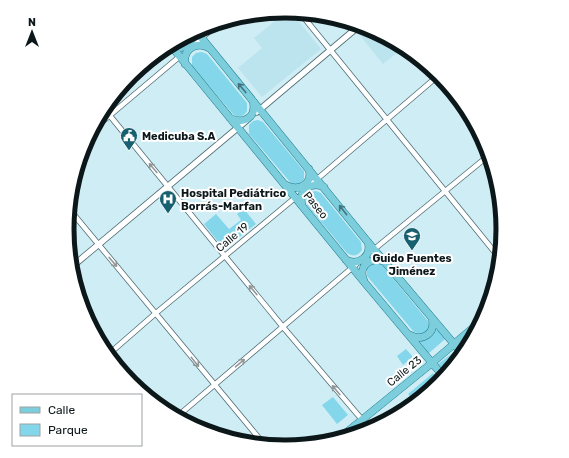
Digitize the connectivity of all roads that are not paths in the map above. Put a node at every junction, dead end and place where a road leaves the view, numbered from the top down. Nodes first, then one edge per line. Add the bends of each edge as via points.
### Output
1 (305, 19) edge
2 (354, 30) edge
3 (207, 33) edge
4 (201, 38) junction
5 (192, 39) edge
6 (177, 48) edge
7 (190, 48) junction
8 (209, 48) junction
9 (174, 50) edge
10 (330, 50) junction
11 (179, 57) junction
12 (185, 64) junction
13 (434, 80) edge
14 (253, 101) junction
15 (260, 110) junction
16 (108, 113) edge
17 (230, 118) junction
18 (249, 118) junction
19 (386, 119) junction
20 (238, 127) junction
21 (484, 160) edge
22 (309, 168) junction
23 (317, 179) junction
24 (286, 185) junction
25 (168, 186) junction
26 (324, 187) junction
27 (307, 188) junction
28 (445, 192) junction
29 (296, 197) junction
30 (302, 205) junction
31 (74, 215) edge
32 (367, 241) junction
33 (98, 244) junction
34 (374, 249) junction
35 (494, 253) edge
36 (225, 256) junction
37 (364, 258) junction
38 (346, 260) junction
39 (76, 263) edge
40 (387, 264) junction
41 (353, 267) junction
42 (365, 283) junction
43 (156, 313) junction
44 (432, 317) junction
45 (283, 327) junction
46 (469, 331) edge
47 (410, 335) junction
48 (454, 344) junction
49 (458, 349) edge
50 (113, 351) edge
51 (432, 362) junction
52 (440, 372) edge
53 (215, 385) junction
54 (182, 413) edge
55 (362, 420) junction
56 (365, 424) edge
57 (350, 430) edge
58 (259, 438) edge

1 - 10 street
2 - 10 street
3 - 4 street
4 - 7 street
4 - 8 main road, Paseo
5 - 6 main road via 188,46
7 - 8 main road via 200,45
7 - 11 street
7 - 12 main road via 185,55
14 -> 8 main road, Paseo
9 - 11 main road, Paseo
10 - 15 street
10 - 19 street
11 - 12 main road, Paseo
11 - 16 street
12 - 17 main road, Paseo
13 - 19 street, Calle 19
14 - 15 main road, Paseo
14 - 18 main road via 254,110
15 - 18 street
15 - 22 main road, Paseo
25 -> 16 street
17 - 18 main road via 240,122
17 - 20 main road, Paseo
18 - 20 street
19 - 23 street, Calle 19
19 - 28 street
20 - 24 main road, Paseo
20 - 25 street
21 - 28 street
22 - 23 main road, Paseo
22 - 24 main road via 310,177 300,188
23 - 26 main road, Paseo
23 - 27 street, Calle 19
24 - 29 main road, Paseo
25 - 33 street
25 - 36 street
26 - 27 main road via 315,184
32 -> 26 main road, Paseo
27 - 29 street, Calle 19
27 - 30 main road via 301,196
28 - 34 street
28 - 35 street
29 - 30 main road, Paseo
29 - 36 street, Calle 19
30 - 38 main road, Paseo
31 - 33 street
32 - 34 main road, Paseo
32 - 37 main road via 369,250
33 - 39 street
33 -> 43 street
34 - 37 street
34 - 40 main road, Paseo
36 - 43 street, Calle 19
45 -> 36 street
37 - 38 main road via 355,262
37 - 41 street
38 - 41 main road, Paseo
40 - 42 main road via 375,259 367,263 362,274
40 - 44 main road, Paseo
41 - 42 main road, Paseo
41 - 45 street
42 - 47 main road, Paseo
43 - 50 street, Calle 19
43 -> 53 street
44 - 47 main road via 433,327 428,335 419,338
44 - 48 main road, Paseo
53 -> 45 street
55 -> 45 street
46 - 48 main road, Calle 23
47 - 51 main road, Paseo
48 - 49 main road, Paseo
48 - 51 main road, Calle 23
51 - 52 main road, Paseo
51 - 55 main road, Calle 23
53 - 54 street
53 - 58 street
55 - 56 street
55 - 57 main road, Calle 23

